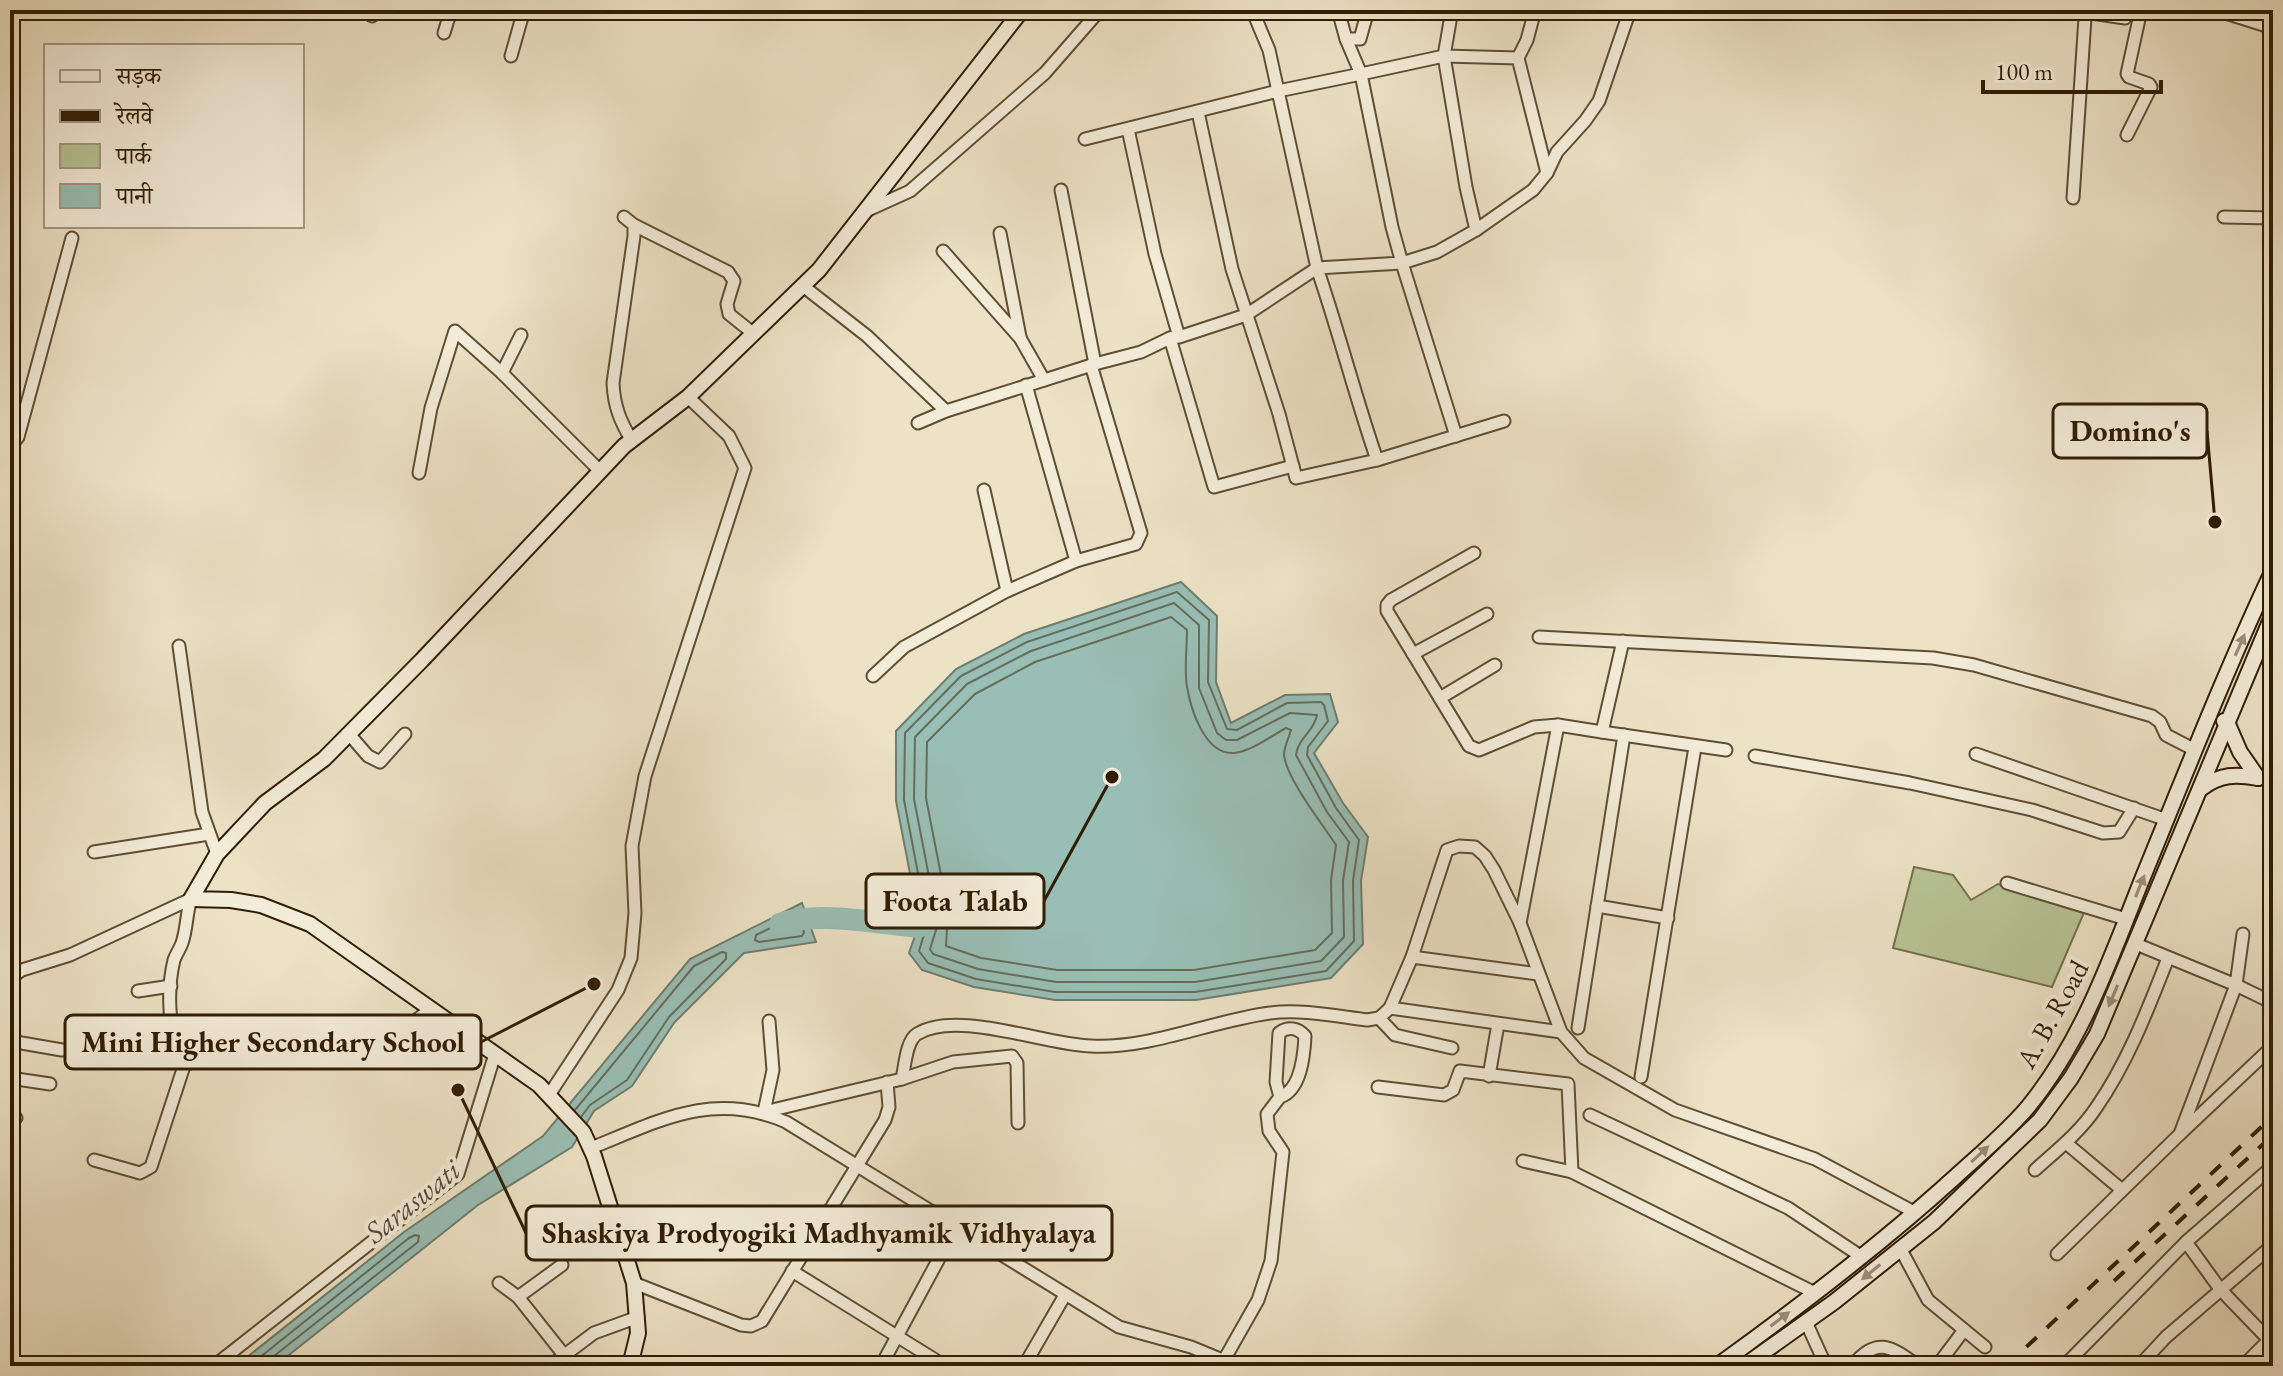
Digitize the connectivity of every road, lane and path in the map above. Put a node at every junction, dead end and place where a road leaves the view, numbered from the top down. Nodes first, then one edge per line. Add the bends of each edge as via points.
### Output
1 (451, 10) edge
2 (524, 10) edge
3 (1022, 10) edge
4 (1100, 10) edge
5 (1338, 10) edge
6 (1368, 10) edge
7 (1452, 10) edge
8 (1535, 10) edge
9 (1630, 10) edge
10 (2216, 10) edge
11 (2132, 15) edge
12 (1256, 19) dead end
13 (2273, 28) edge
14 (444, 33) dead end
15 (1346, 39) junction
16 (511, 56) dead end
17 (1444, 56) junction
18 (1518, 58) junction
19 (1361, 74) junction
20 (1278, 91) junction
21 (1198, 112) junction
22 (1128, 129) junction
23 (2127, 135) dead end
24 (1085, 139) dead end
25 (1547, 173) junction
26 (1061, 190) dead end
27 (2073, 198) dead end
28 (866, 211) junction
29 (624, 217) dead end
30 (2224, 217) dead end
31 (2273, 218) edge
32 (634, 225) junction
33 (1476, 230) junction
34 (1000, 233) dead end
35 (72, 238) dead end
36 (943, 251) dead end
37 (1402, 263) junction
38 (1317, 268) junction
39 (803, 286) junction
40 (1246, 315) junction
41 (754, 334) junction
42 (521, 335) dead end
43 (1020, 338) junction
44 (1174, 338) junction
45 (1093, 365) junction
46 (502, 373) junction
47 (1044, 380) junction
48 (1026, 385) junction
49 (688, 397) junction
50 (946, 411) junction
51 (1504, 421) dead end
52 (918, 423) dead end
53 (1456, 436) junction
54 (632, 441) junction
55 (10, 447) edge
56 (1377, 460) junction
57 (1293, 466) junction
58 (600, 471) junction
59 (419, 473) dead end
60 (984, 490) dead end
61 (1474, 553) dead end
62 (1076, 561) junction
63 (2273, 570) edge
64 (1007, 591) junction
65 (1487, 614) dead end
66 (2273, 614) edge
67 (1539, 637) dead end
68 (1623, 641) junction
69 (179, 646) dead end
70 (1413, 654) junction
71 (1495, 665) dead end
72 (873, 676) dead end
73 (1440, 698) junction
74 (2209, 714) junction
75 (2227, 722) junction
76 (1558, 725) junction
77 (1602, 732) junction
78 (349, 734) junction
79 (405, 734) dead end
80 (1624, 735) junction
81 (1695, 747) junction
82 (1726, 750) dead end
83 (2195, 750) junction
84 (1976, 754) dead end
85 (1755, 756) dead end
86 (2213, 758) junction
87 (2182, 782) junction
88 (2200, 789) junction
89 (2134, 808) junction
90 (2167, 820) junction
91 (209, 834) junction
92 (94, 852) dead end
93 (217, 854) junction
94 (2007, 883) dead end
95 (191, 899) junction
96 (1597, 906) junction
97 (1668, 918) junction
98 (2126, 919) junction
99 (1520, 923) junction
100 (2243, 934) dead end
101 (2136, 944) junction
102 (1412, 957) junction
103 (2168, 958) junction
104 (10, 964) edge
105 (22, 970) junction
106 (1538, 974) junction
107 (10, 978) edge
108 (2236, 985) junction
109 (171, 986) junction
110 (138, 991) dead end
111 (2273, 1003) edge
112 (1390, 1008) junction
113 (431, 1009) junction
114 (1379, 1018) junction
115 (769, 1021) dead end
116 (1498, 1024) junction
117 (1578, 1028) dead end
118 (1561, 1032) junction
119 (10, 1041) edge
120 (2273, 1046) edge
121 (1452, 1048) dead end
122 (62, 1050) dead end
123 (495, 1054) junction
124 (184, 1066) junction
125 (1489, 1076) junction
126 (1641, 1077) dead end
127 (10, 1078) edge
128 (902, 1079) junction
129 (887, 1082) junction
130 (50, 1084) dead end
131 (1378, 1087) dead end
132 (1280, 1097) junction
133 (552, 1098) junction
134 (764, 1112) junction
135 (1590, 1115) dead end
136 (1018, 1123) dead end
137 (2180, 1134) junction
138 (2066, 1143) junction
139 (591, 1148) junction
140 (94, 1160) dead end
141 (1523, 1161) dead end
142 (857, 1165) junction
143 (2273, 1166) edge
144 (2035, 1170) dead end
145 (1572, 1172) junction
146 (2122, 1190) junction
147 (1916, 1213) junction
148 (956, 1227) junction
149 (2186, 1242) junction
150 (2273, 1245) edge
151 (1900, 1248) junction
152 (2057, 1254) dead end
153 (1862, 1257) junction
154 (562, 1265) dead end
155 (792, 1271) junction
156 (499, 1283) dead end
157 (634, 1283) junction
158 (2220, 1289) junction
159 (1815, 1293) junction
160 (1065, 1295) junction
161 (518, 1297) junction
162 (638, 1317) junction
163 (1806, 1322) junction
164 (1964, 1330) junction
165 (897, 1336) junction
166 (2272, 1339) edge
167 (1985, 1347) dead end
168 (564, 1355) junction
169 (1224, 1360) junction
170 (214, 1366) edge
171 (550, 1366) edge
172 (630, 1366) edge
173 (881, 1366) edge
174 (945, 1366) edge
175 (1024, 1366) edge
176 (1237, 1366) edge
177 (1717, 1366) edge
178 (1744, 1366) edge
179 (1826, 1366) edge
180 (1852, 1366) edge
181 (1918, 1366) edge
182 (1937, 1366) edge
183 (2064, 1366) edge
184 (2139, 1366) edge
185 (2243, 1366) edge

1 - 14 street
2 - 16 street
3 - 28 main road
4 - 28 street via 1045,73 910,191
5 - 15 street
6 - 15 street via 1360,39
7 - 17 street
8 - 18 street
9 - 25 street via 1599,101 1557,152
10 - 13 street
11 - 23 street via 2140,22 2127,74 2151,87
11 - 27 street via 2087,13 2085,18
12 - 20 street
15 - 19 street
17 - 18 street
17 - 19 street
17 - 33 street
18 - 25 street
19 - 20 street
19 - 37 street
20 - 21 street
20 - 38 street
21 - 22 street
21 - 40 street
22 - 24 street
22 - 44 street
25 - 33 street via 1533,190
26 - 45 street
28 - 39 main road
29 - 32 street
30 - 31 street
32 - 41 street via 728,272 734,281 729,314
32 - 54 street via 613,383 618,417
33 - 37 street via 1437,252
34 - 43 street
35 - 55 street via 18,437
36 - 43 street
37 - 38 street
37 - 53 street
38 - 40 street
38 - 56 street
39 - 41 main road
39 - 50 street via 867,336
40 - 44 street
40 - 57 street
41 - 49 main road
42 - 46 street
43 - 47 street
44 - 45 street
44 - 57 street via 1214,487
45 - 47 street
45 - 62 street via 1141,533 1136,544
46 - 58 street
46 - 59 street via 455,331 431,408
47 - 48 street
48 - 50 street
48 - 62 street
49 - 54 main road
49 - 133 street via 729,436 745,468 645,776 632,846 631,958 618,990
50 - 52 street
51 - 53 street
53 - 56 street
54 - 58 main road
56 - 57 street via 1296,478
58 - 78 main road
60 - 64 street
61 - 70 street via 1387,605
62 - 64 street
74 -> 63 main road, A. B. Road
64 - 72 street via 904,647
65 - 70 street
66 - 75 main road, A. B. Road
67 - 68 street
68 - 77 street
68 - 83 street via 1933,658 1974,665 2152,716 2166,735
69 - 91 street
70 - 73 street
71 - 73 street
73 - 76 street via 1469,746 1479,750 1534,727
74 - 75 main road
74 - 83 main road, A. B. Road
75 - 86 main road, A. B. Road
75 - 88 main road via 2258,778 2226,775
76 - 77 street
76 - 99 street
77 - 80 street
78 - 79 street via 380,762
78 - 93 main road via 265,803
80 - 81 street
80 - 96 street
81 - 82 street
81 - 97 street
83 - 86 main road
83 - 87 main road, A. B. Road
84 - 89 street
85 - 89 street via 1910,783 2032,810 2103,833 2119,832
86 - 88 main road, A. B. Road
87 - 88 main road
87 - 90 main road, A. B. Road
88 - 101 main road, A. B. Road
89 - 90 street
98 -> 90 main road, A. B. Road
91 - 92 street
91 - 93 street
93 - 95 main road
94 - 98 street
95 - 105 street via 70,955
95 - 109 street
95 - 113 main road via 261,905 310,924
96 - 97 street
96 - 117 street
97 - 126 street
147 -> 98 main road, A. B. Road via 2027,1108 2077,1032
99 - 102 street via 1485,856 1475,847 1459,846 1447,850
99 - 106 street
100 - 108 street
101 - 103 street
101 -> 151 main road, A. B. Road via 2097,1034 2040,1120
102 - 106 street
102 - 112 street
103 - 108 street
103 - 138 street via 2132,1044 2096,1109
104 - 105 street
105 - 107 street
106 - 118 street
108 - 111 street
108 - 137 street
109 - 110 street
109 - 124 street via 175,1047
112 - 114 street
112 - 116 street
113 - 123 main road
113 - 124 street via 395,1036 257,1033
114 - 121 street via 1395,1035
114 - 128 street via 1275,1012 1144,1041 1093,1046 998,1029 942,1027 911,1040
115 - 134 street via 773,1070
116 - 118 street
116 - 125 street
118 - 147 street via 1584,1058 1675,1110 1815,1159
119 - 122 street
120 - 137 street
123 - 133 main road
123 - 170 street via 458,1174
124 - 140 street via 151,1167 140,1173
125 - 131 street via 1460,1071 1453,1090 1444,1095
125 - 145 street via 1568,1084
127 - 130 street
128 - 129 street
128 - 136 street via 953,1062 1012,1056 1017,1063
129 - 134 street
129 - 142 street via 888,1113
132 - 132 street via 1277,1039 1284,1029 1294,1029 1305,1036 1305,1045 1295,1085
132 - 169 street via 1266,1123 1283,1152 1271,1261 1258,1300
133 - 139 main road
134 - 139 street via 681,1112
134 - 142 street
135 - 153 street via 1788,1208
137 - 146 street
138 - 144 street
138 - 146 street
139 - 157 main road
141 - 145 street
142 - 148 street
142 - 155 street
143 - 149 street
145 - 159 street
146 - 152 street
147 - 153 main road, A. B. Road
148 - 160 street
148 - 165 street
149 - 158 street
149 - 183 street
150 - 158 street
151 -> 163 main road, A. B. Road
151 - 164 street via 1928,1300
153 - 159 main road, A. B. Road
154 - 161 street
155 - 157 street via 762,1321 751,1326
155 - 165 street
156 - 161 street
157 - 162 main road
158 - 166 street
158 - 184 street
177 -> 159 main road, A. B. Road
160 - 169 street via 1119,1327
160 - 175 street
161 - 168 street
162 - 168 street via 594,1333
162 - 172 main road
163 - 178 main road, A. B. Road
163 - 179 street
164 - 167 street
164 - 182 street
165 - 173 street
165 - 174 street
166 - 185 street
168 - 171 street
169 - 176 street
180 - 181 street via 1867,1349 1878,1346

